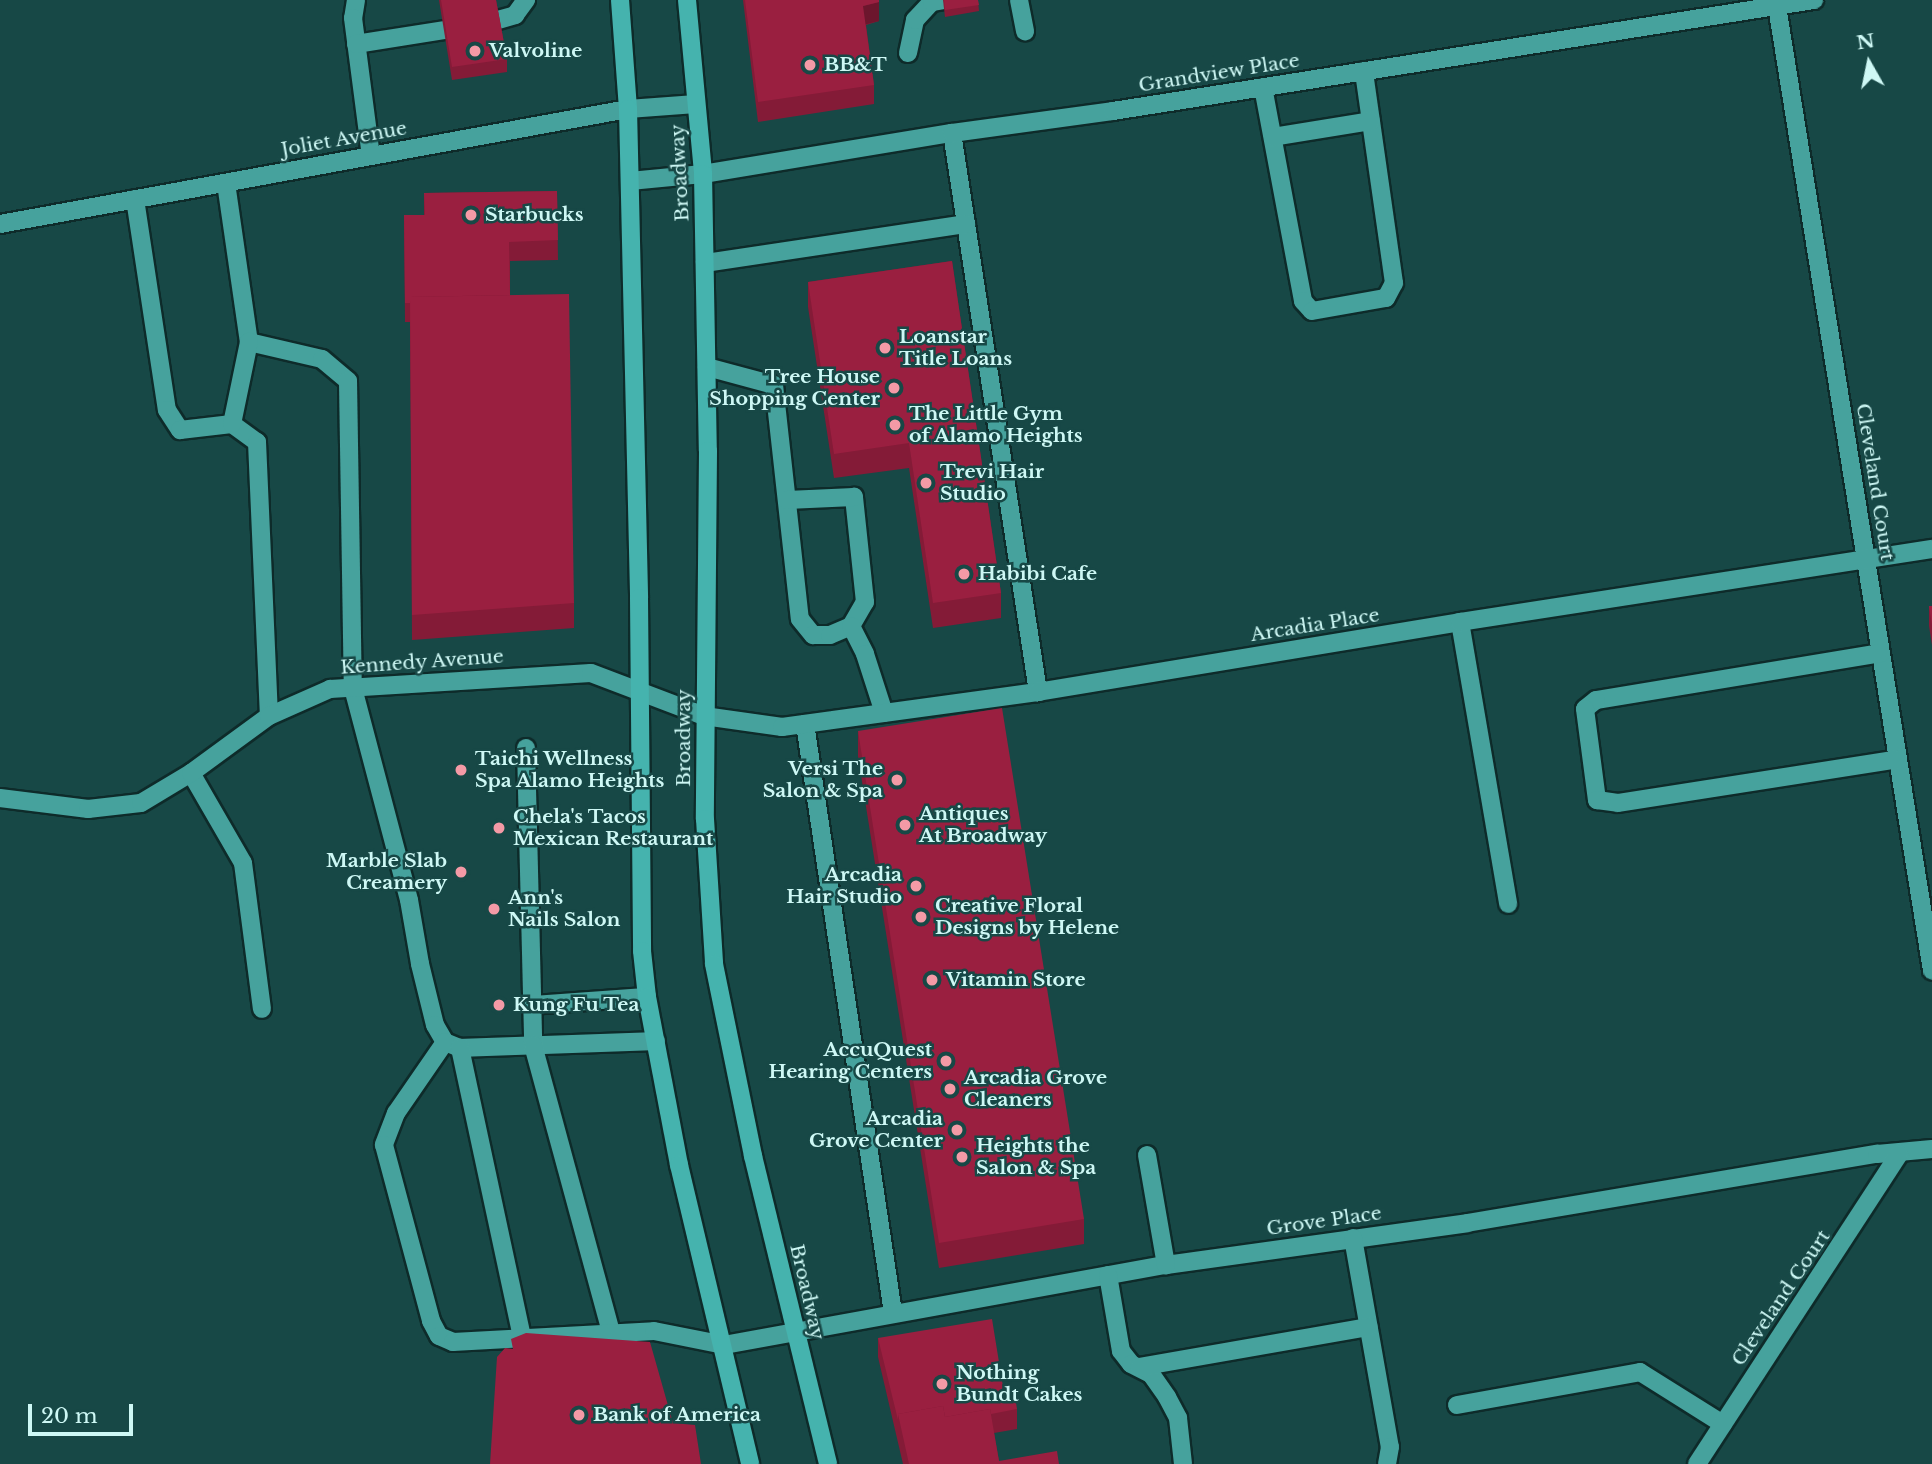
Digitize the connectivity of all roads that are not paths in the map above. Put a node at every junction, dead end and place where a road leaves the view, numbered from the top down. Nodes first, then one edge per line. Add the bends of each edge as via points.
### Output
1 (356, 0) edge
2 (526, 0) edge
3 (620, 0) edge
4 (687, 0) edge
5 (945, 0) edge
6 (1019, 0) edge
7 (1814, 0) edge
8 (1777, 3) edge
9 (498, 20) edge
10 (444, 30) edge
11 (1025, 31) dead end
12 (356, 44) junction
13 (908, 53) dead end
14 (1364, 71) junction
15 (1263, 87) junction
16 (696, 103) junction
17 (628, 109) junction
18 (1371, 121) junction
19 (952, 132) junction
20 (1273, 137) junction
21 (372, 156) junction
22 (703, 174) junction
23 (629, 181) junction
24 (226, 183) junction
25 (135, 199) junction
26 (0, 224) edge
27 (966, 224) junction
28 (705, 263) junction
29 (249, 342) junction
30 (707, 367) junction
31 (232, 424) junction
32 (787, 500) junction
33 (1932, 549) edge
34 (1866, 560) junction
35 (1460, 622) junction
36 (851, 626) junction
37 (1881, 653) junction
38 (353, 688) junction
39 (638, 691) junction
40 (1038, 692) junction
41 (884, 713) junction
42 (269, 716) junction
43 (704, 716) junction
44 (805, 724) junction
45 (526, 748) dead end
46 (1898, 759) junction
47 (191, 773) junction
48 (0, 798) edge
49 (1508, 904) dead end
50 (1932, 971) edge
51 (647, 997) junction
52 (532, 1006) junction
53 (262, 1009) dead end
54 (656, 1041) junction
55 (453, 1045) junction
56 (533, 1045) junction
57 (1932, 1149) edge
58 (1899, 1154) junction
59 (1147, 1155) dead end
60 (1353, 1238) junction
61 (1166, 1265) junction
62 (1108, 1275) junction
63 (893, 1313) junction
64 (1369, 1327) junction
65 (794, 1330) junction
66 (611, 1333) junction
67 (522, 1338) junction
68 (724, 1345) junction
69 (1139, 1367) junction
70 (1457, 1405) dead end
71 (1723, 1424) junction
72 (750, 1464) edge
73 (828, 1464) edge
74 (1183, 1464) edge
75 (1387, 1464) edge
76 (1697, 1464) edge

1 - 12 street
2 - 9 street via 515,15
3 - 17 main road
4 - 16 main road, Broadway
5 - 13 street via 932,2 915,20
6 - 11 street
7 - 8 street, Grandview Place
8 - 14 street, Grandview Place
8 - 34 street, Cleveland Court
10 - 12 street
12 - 21 street
14 - 15 street, Grandview Place
14 - 18 street
15 - 19 street, Grandview Place
15 - 20 street
16 - 17 street, Joliet Avenue
16 - 22 main road, Broadway
17 - 21 street, Joliet Avenue
17 - 23 main road
18 - 20 street
18 - 20 street via 1394,284 1386,298 1312,311 1303,301
19 - 22 street, Grandview Place
19 - 27 street
21 - 24 street, Joliet Avenue
22 - 23 street, Grandview Place
22 - 28 main road, Broadway
23 - 39 main road
24 - 25 street, Joliet Avenue
24 - 29 street
25 - 26 street, Joliet Avenue
25 - 31 street via 167,410 180,430
27 - 28 street
27 - 40 street
28 - 30 main road, Broadway
29 - 31 street
29 - 38 street via 322,359 348,382
30 - 32 street via 774,385
30 - 43 main road, Broadway
31 - 42 street via 257,442
32 - 36 street via 800,619 813,635 830,635
32 - 36 street via 854,497 865,602
33 - 34 street, Arcadia Place
34 - 35 street, Arcadia Place
34 - 37 street, Cleveland Court
35 - 40 street, Arcadia Place
35 - 49 street
36 - 41 street
37 - 46 street, Cleveland Court
37 - 46 street via 1596,700 1585,709 1597,800 1618,803
38 - 39 street, Kennedy Avenue via 591,673
38 - 42 street, Kennedy Avenue via 330,689
38 - 55 street via 409,900 435,1025
39 - 43 street, Kennedy Avenue
39 - 51 main road via 642,951
40 - 41 street, Arcadia Place
41 - 44 street, Arcadia Place
42 - 47 street, Kennedy Avenue
43 - 44 street, Arcadia Place via 782,727
43 - 65 main road, Broadway via 714,964
44 - 63 street
45 - 52 street
46 - 50 street, Cleveland Court
47 - 48 street, Kennedy Avenue via 141,803 115,808
47 - 53 street via 243,863
51 - 52 street
51 - 54 main road
52 - 56 street
54 - 56 street
54 - 68 main road via 679,1165
55 - 56 street
55 - 67 street
55 - 67 street via 396,1113 384,1145 431,1321 439,1336 453,1342
56 - 66 street
57 - 58 street, Grove Place
58 - 60 street, Grove Place
58 - 71 street, Cleveland Court
59 - 61 street
60 - 61 street, Grove Place
60 - 64 street
61 - 62 street, Grove Place
62 - 63 street, Grove Place
62 - 69 street via 1121,1351
63 - 65 street, Grove Place
64 - 69 street
64 - 75 street via 1390,1447
65 - 68 street, Grove Place
65 - 73 main road, Broadway
66 - 67 street
66 - 68 street via 654,1331
68 - 72 main road
69 - 74 street via 1151,1374 1178,1418
70 - 71 street via 1640,1372
71 - 76 street, Cleveland Court

